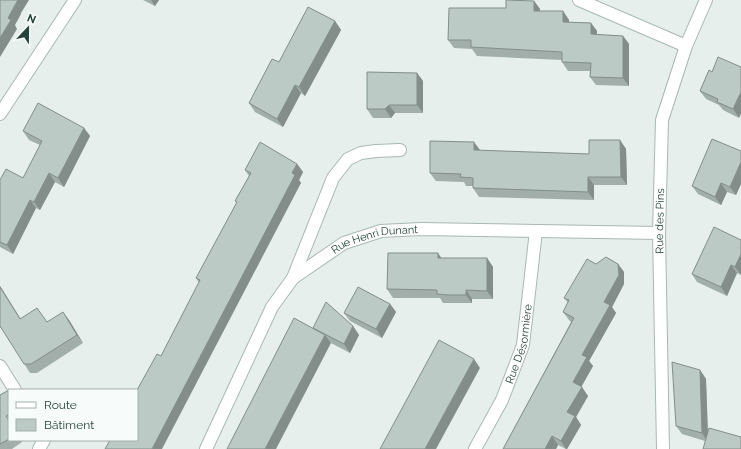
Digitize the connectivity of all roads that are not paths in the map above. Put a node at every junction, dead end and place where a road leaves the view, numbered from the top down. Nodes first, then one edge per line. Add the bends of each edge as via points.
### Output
1 (75, 0) edge
2 (579, 0) edge
3 (706, 0) edge
4 (686, 46) junction
5 (0, 114) edge
6 (400, 150) dead end
7 (536, 231) junction
8 (659, 233) junction
9 (293, 278) junction
10 (0, 366) edge
11 (14, 389) edge
12 (206, 449) edge
13 (475, 449) edge
14 (663, 449) edge

1 - 5 street
2 - 4 street
3 - 4 street, Rue des Pins
4 - 8 street, Rue des Pins via 662,120
6 - 9 street via 361,153 348,158 333,178
7 - 8 street, Rue Henri Dunant
7 - 9 street, Rue Henri Dunant via 381,231 344,243
7 - 13 street, Rue Désormière via 523,345 502,400
8 - 14 street, Rue des Pins
9 - 12 street, Rue Henri Dunant via 272,307
10 - 11 street

